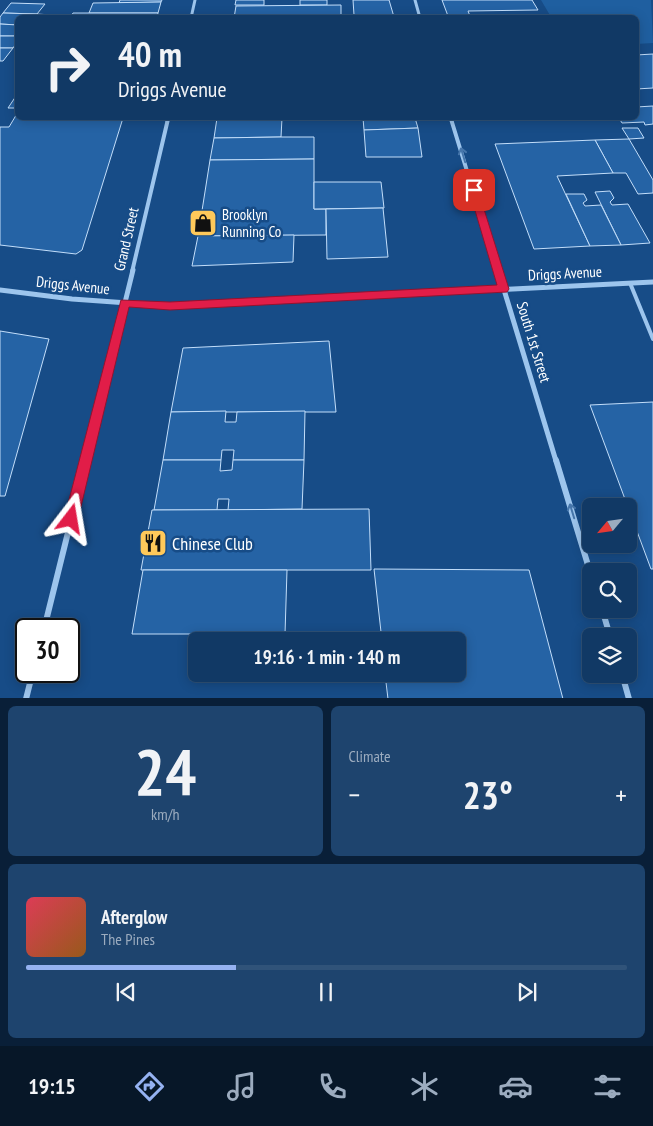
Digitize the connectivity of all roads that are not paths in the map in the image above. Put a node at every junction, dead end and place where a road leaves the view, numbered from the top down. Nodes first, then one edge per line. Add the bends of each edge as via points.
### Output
1 (195, 0) edge
2 (415, 0) edge
3 (192, 15) edge
4 (419, 15) edge
5 (168, 120) edge
6 (452, 120) edge
7 (653, 282) edge
8 (630, 283) junction
9 (504, 289) junction
10 (0, 290) edge
11 (125, 303) junction
12 (653, 339) edge
13 (588, 563) edge
14 (47, 618) edge
15 (30, 683) edge
16 (625, 683) edge
17 (26, 698) edge
18 (629, 698) edge

1 - 3 street
2 - 4 street
5 - 11 street, Grand Street
9 -> 6 street, South 1st Street
7 - 8 street, Driggs Avenue
8 - 9 street, Driggs Avenue
8 - 12 lane
9 - 11 street, Driggs Avenue via 170,306
13 -> 9 street, South 1st Street
10 - 11 street, Driggs Avenue
11 - 14 street, Grand Street
15 - 17 street
16 - 18 street

